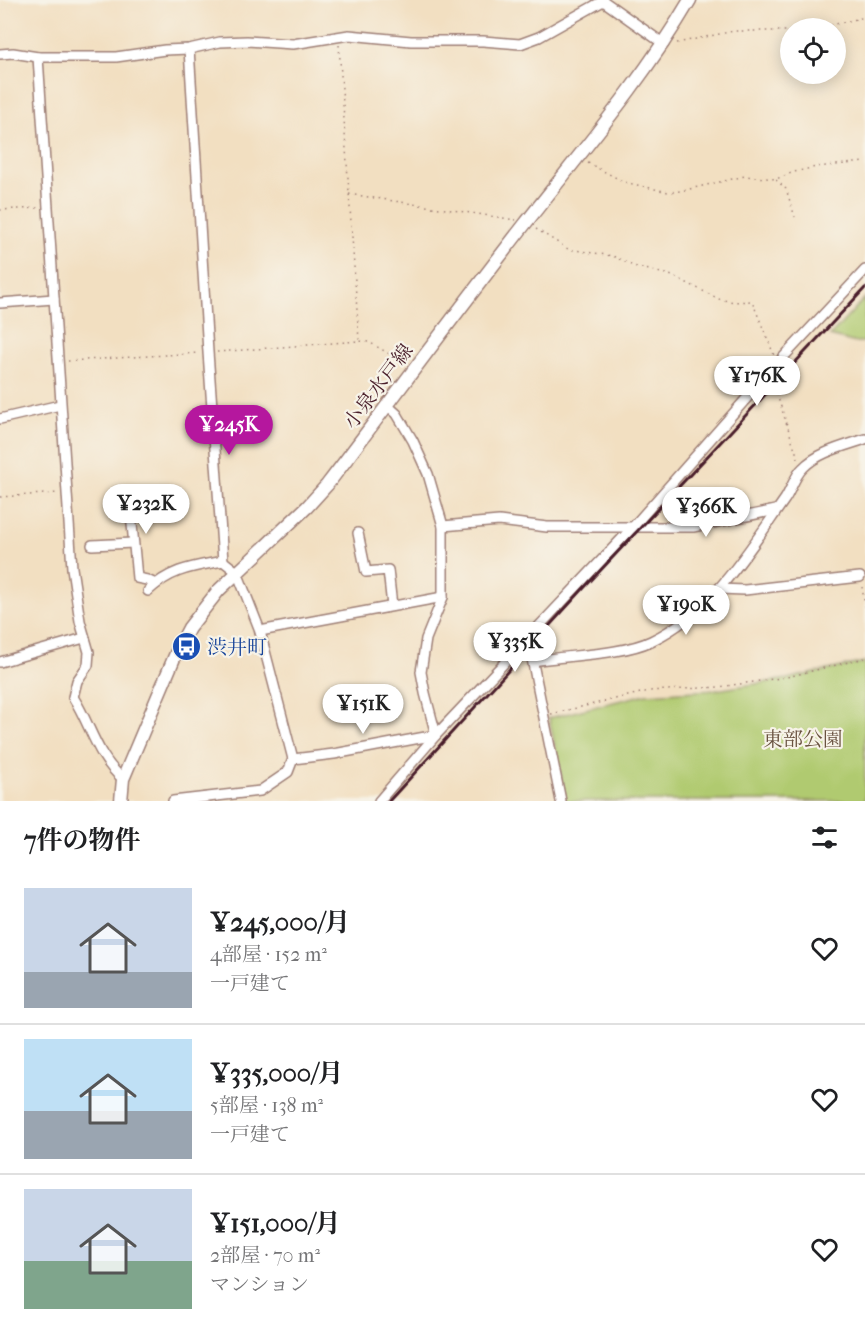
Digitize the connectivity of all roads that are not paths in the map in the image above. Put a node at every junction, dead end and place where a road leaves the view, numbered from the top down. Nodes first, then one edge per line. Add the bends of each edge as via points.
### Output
1 (602, 0) edge
2 (690, 0) edge
3 (664, 44) junction
4 (189, 48) junction
5 (0, 54) edge
6 (39, 57) junction
7 (865, 270) edge
8 (54, 299) junction
9 (0, 303) edge
10 (60, 405) junction
11 (387, 405) junction
12 (0, 419) edge
13 (865, 439) edge
14 (129, 492) dead end
15 (777, 510) junction
16 (442, 526) junction
17 (632, 528) junction
18 (358, 533) dead end
19 (133, 543) junction
20 (92, 545) dead end
21 (223, 561) junction
22 (237, 572) junction
23 (860, 577) road end
24 (156, 584) junction
25 (719, 589) junction
26 (148, 591) dead end
27 (443, 597) junction
28 (392, 606) junction
29 (260, 631) junction
30 (84, 638) junction
31 (528, 639) junction
32 (534, 661) junction
33 (0, 662) edge
34 (436, 735) junction
35 (293, 759) junction
36 (123, 779) junction
37 (121, 801) edge
38 (173, 801) edge
39 (379, 801) edge
40 (561, 801) edge

1 - 3 street
1 - 4 street via 520,44 349,35 293,44 248,40
2 - 3 main road, 小泉水戸線
3 - 11 main road, 小泉水戸線
4 - 6 street via 116,57
4 - 21 street
5 - 6 street
6 - 8 street
7 - 17 street
8 - 9 street
8 - 10 street
10 - 12 street
10 - 30 street via 72,568
11 - 16 street via 413,441 428,474
11 - 22 main road, 小泉水戸線 via 327,485
13 - 15 street via 836,449 802,468
14 - 19 street
15 - 17 street via 693,527
15 - 25 street
16 - 17 street via 499,520 546,526
16 - 27 street
17 - 31 street
18 - 28 street via 366,572 388,570
19 - 20 street
19 - 24 street via 137,578
21 - 22 street
21 - 24 street via 176,571
22 - 29 street
22 - 36 main road, 小泉水戸線 via 203,609 182,640
23 - 25 street
24 - 26 street
25 - 32 street via 650,642 621,651
27 - 28 street
27 - 34 street via 426,639 421,672
28 - 29 street
29 - 35 street
30 - 33 street
30 - 36 street via 88,665 77,681 73,697 92,738 111,769
31 - 32 street
31 - 34 street
32 - 40 street
34 - 35 street
34 - 39 street
35 - 38 street via 288,772 260,791
36 - 37 main road, 小泉水戸線

